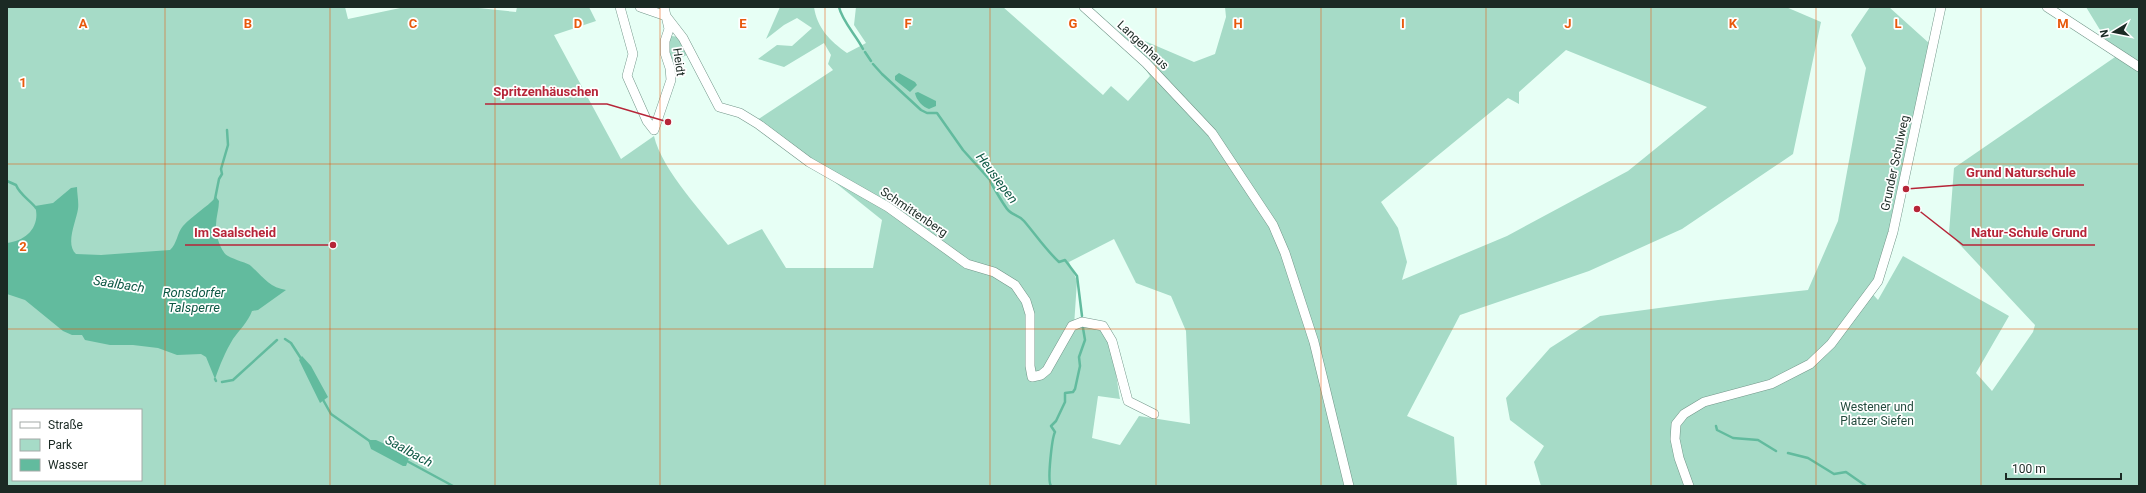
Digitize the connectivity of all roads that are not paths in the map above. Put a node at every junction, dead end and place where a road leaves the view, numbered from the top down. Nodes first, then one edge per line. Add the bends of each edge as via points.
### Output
1 (620, 7) edge
2 (640, 7) edge
3 (1084, 7) edge
4 (1941, 7) edge
5 (2047, 7) edge
6 (665, 11) edge
7 (2139, 67) edge
8 (719, 107) joint
9 (1154, 414) dead end
10 (1349, 486) edge
11 (1689, 486) edge

1 - 6 street, Heidt via 633,54 627,76 654,130 671,80 665,53 669,29
2 - 6 street
3 - 10 street, Langenhaus via 1169,86 1212,133 1273,225 1302,303 1345,462
4 - 11 street, Grunder Schulweg via 1884,266 1873,289 1831,344 1810,364 1771,384 1704,402 1684,414 1676,424 1675,439
5 - 7 street
6 - 8 street, Heidt
8 - 9 street, Schmittenberg via 740,112 809,162 888,207 967,264 994,272 1015,285 1026,301 1030,314 1032,377 1047,370 1072,326 1082,322 1106,329 1112,341 1128,402

